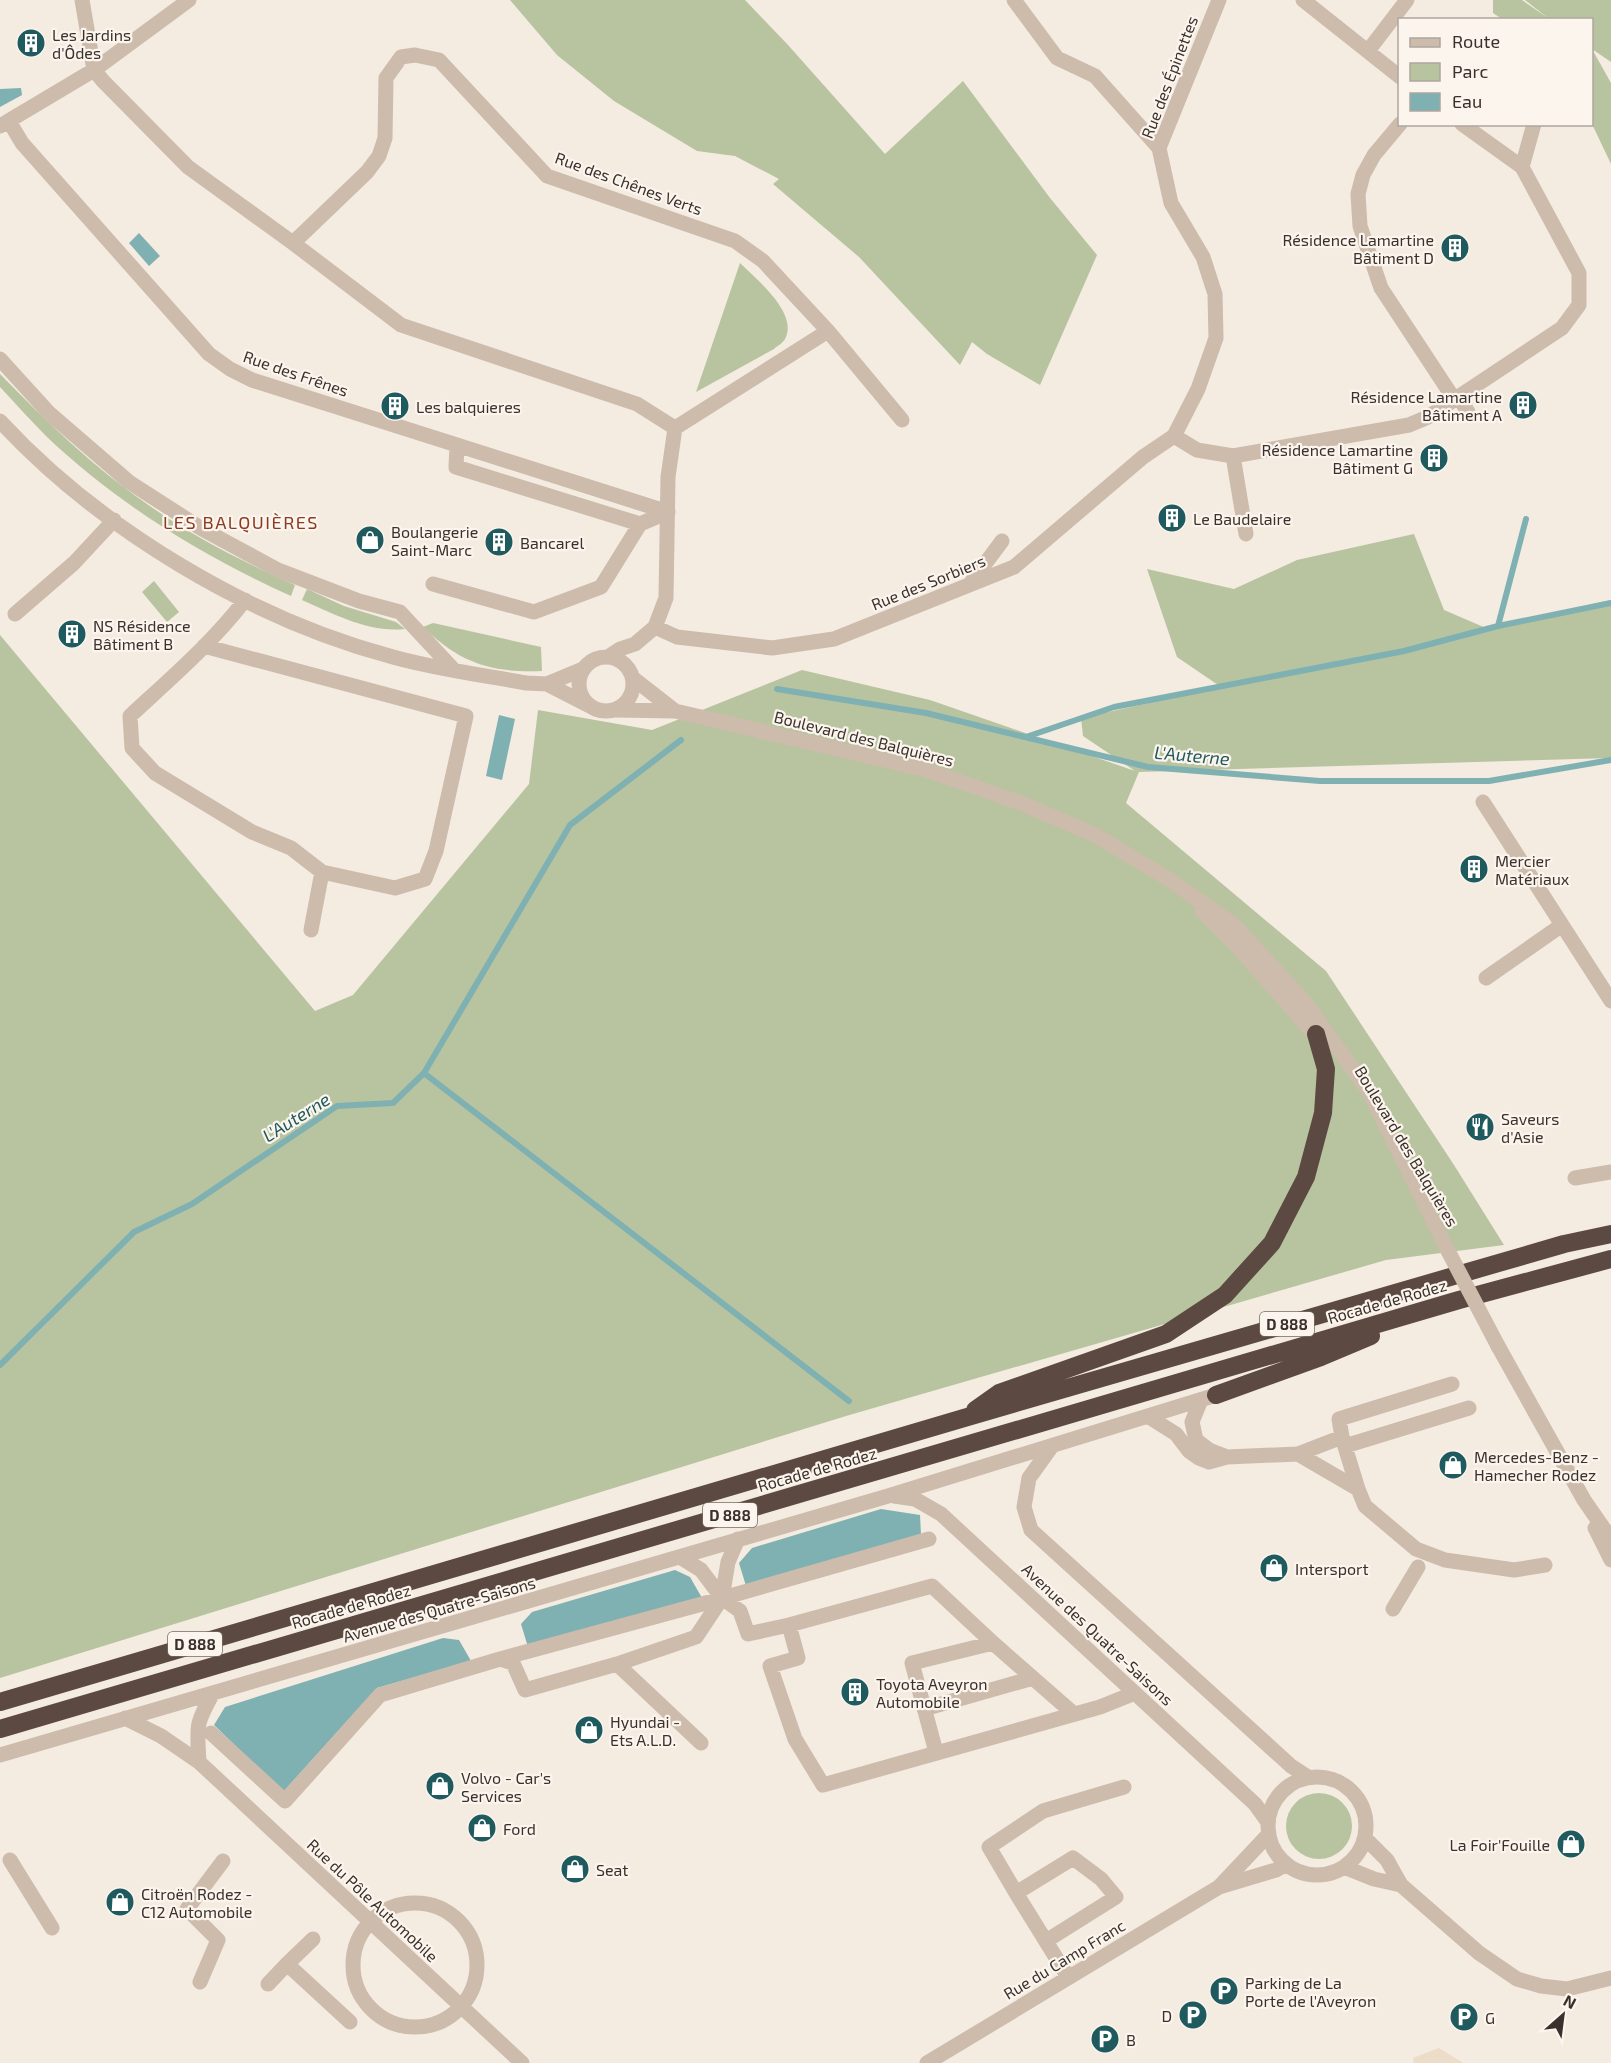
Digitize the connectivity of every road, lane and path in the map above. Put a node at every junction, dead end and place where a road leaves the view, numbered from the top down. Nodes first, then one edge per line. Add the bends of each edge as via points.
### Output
1 (82, 0) edge
2 (189, 0) edge
3 (1014, 0) edge
4 (1218, 0) edge
5 (1303, 0) edge
6 (1407, 0) edge
7 (1368, 51) junction
8 (94, 70) junction
9 (1398, 75) edge
10 (5, 124) edge
11 (1398, 126) edge
12 (1465, 126) edge
13 (1533, 126) edge
14 (1159, 148) junction
15 (1522, 167) junction
16 (293, 243) junction
17 (828, 331) junction
18 (0, 360) edge
19 (1456, 397) junction
20 (1468, 412) dead end
21 (902, 420) dead end
22 (0, 421) edge
23 (675, 428) junction
24 (1174, 436) junction
25 (457, 445) junction
26 (1233, 456) junction
27 (668, 512) junction
28 (114, 520) junction
29 (640, 524) junction
30 (1246, 534) dead end
31 (1002, 541) dead end
32 (433, 584) dead end
33 (970, 585) junction
34 (245, 600) junction
35 (15, 614) dead end
36 (655, 627) junction
37 (635, 644) junction
38 (204, 646) junction
39 (608, 657) junction
40 (583, 669) junction
41 (454, 670) junction
42 (633, 676) junction
43 (547, 684) junction
44 (588, 705) junction
45 (617, 710) junction
46 (675, 711) junction
47 (1483, 802) dead end
48 (322, 872) junction
49 (1167, 878) junction
50 (1562, 925) junction
51 (311, 930) dead end
52 (1486, 978) dead end
53 (1611, 1001) edge
54 (1316, 1034) junction
55 (1611, 1172) edge
56 (1575, 1178) dead end
57 (1611, 1234) edge
58 (1446, 1247) junction
59 (1611, 1259) edge
60 (1459, 1300) junction
61 (1452, 1384) dead end
62 (1208, 1397) junction
63 (1468, 1408) dead end
64 (1149, 1417) junction
65 (964, 1418) junction
66 (1343, 1442) junction
67 (1052, 1446) junction
68 (1298, 1455) junction
69 (1227, 1457) junction
70 (1358, 1489) junction
71 (888, 1496) junction
72 (1584, 1500) junction
73 (738, 1539) junction
74 (929, 1539) dead end
75 (1611, 1539) edge
76 (680, 1557) junction
77 (1611, 1560) edge
78 (1545, 1565) dead end
79 (1418, 1568) dead end
80 (722, 1598) junction
81 (1393, 1609) dead end
82 (789, 1625) junction
83 (993, 1643) junction
84 (500, 1659) junction
85 (617, 1664) junction
86 (1033, 1678) junction
87 (213, 1693) junction
88 (1134, 1693) junction
89 (0, 1702) edge
90 (924, 1709) junction
91 (1074, 1714) junction
92 (125, 1718) junction
93 (0, 1729) edge
94 (211, 1733) dead end
95 (701, 1743) dead end
96 (936, 1752) junction
97 (0, 1755) edge
98 (199, 1762) junction
99 (1308, 1777) junction
100 (1124, 1786) dead end
101 (1269, 1828) junction
102 (1365, 1838) junction
103 (10, 1860) dead end
104 (223, 1861) dead end
105 (1287, 1864) junction
106 (1344, 1867) junction
107 (1401, 1885) junction
108 (1219, 1887) junction
109 (1016, 1893) junction
110 (369, 1922) junction
111 (52, 1928) dead end
112 (313, 1939) dead end
113 (1046, 1941) junction
114 (287, 1964) junction
115 (1611, 1966) edge
116 (1068, 1977) junction
117 (1611, 1978) edge
118 (200, 1982) dead end
119 (1588, 1983) junction
120 (268, 1984) dead end
121 (462, 2007) junction
122 (350, 2022) dead end
123 (522, 2063) edge
124 (927, 2063) edge

1 - 8 street
2 - 8 street
3 - 14 street via 1057,58 1095,76
4 - 14 street, Rue des Épinettes
5 - 7 street
6 - 7 street
7 - 9 street
8 - 10 street
8 - 16 street via 188,167
10 - 25 street, Rue des Frênes via 209,354 230,369 252,380
11 - 19 street via 1363,174 1358,194 1360,226 1381,288
12 - 15 street
13 - 15 street
14 - 24 street, Rue des Épinettes via 1171,202 1203,257 1215,294 1216,338 1198,389
15 - 19 street via 1579,273 1579,305 1562,328
16 - 17 street, Rue des Chênes Verts via 379,156 385,138 387,78 401,57 415,55 439,60 547,176 735,241 764,261
16 - 23 street via 401,325 637,404
17 - 21 street, Rue des Chênes Verts
17 - 23 street
18 - 41 street via 49,412 129,482 202,529 278,570 400,612
19 - 20 street
19 - 26 street via 1409,425
22 - 28 street via 65,484
23 - 27 street
24 - 26 street via 1197,450
24 - 33 street, Rue des Sorbiers via 1143,457 1014,567
25 - 27 street, Rue des Frênes
25 - 29 street via 456,467
26 - 30 street
27 - 29 street
27 - 36 street via 666,598
28 - 34 street via 177,563
28 - 35 street via 74,563
29 - 32 street via 601,587 534,612
31 - 33 street
33 - 36 street, Rue des Sorbiers via 834,639 772,648 677,637
34 - 38 street
34 - 41 street via 341,641 393,658
36 - 37 street
37 - 39 street
37 - 42 street
38 - 48 street via 130,716 132,748 155,773 252,832 291,848
38 - 48 street via 466,716 425,879 395,888
39 - 40 street via 594,660
39 - 42 street via 621,661
40 - 43 street
40 - 44 street via 580,692
41 - 43 street
42 - 45 street via 631,697
42 - 46 street, Boulevard des Balquières
43 - 44 street
44 - 45 street via 602,711
45 - 46 street, Boulevard des Balquières
46 - 49 street, Boulevard des Balquières via 923,769 1021,803 1095,835
47 - 50 street
48 - 51 street
49 - 54 street, Boulevard des Balquières via 1237,946
49 - 58 street, Boulevard des Balquières via 1234,926 1305,1002 1369,1092
50 - 52 street
50 - 53 street
54 - 58 street, Boulevard des Balquières via 1362,1099
54 - 65 highway via 1326,1070 1323,1113 1306,1177 1272,1244 1225,1295 1166,1334 999,1393
55 - 56 street
57 - 65 highway, Rocade de Rodez / D 888 via 1564,1244
58 - 72 street, Boulevard des Balquières, bridge
59 - 60 highway, Rocade de Rodez / D 888
60 - 62 highway via 1321,1357
60 - 93 highway, Rocade de Rodez / D 888
61 - 66 street via 1339,1419
62 - 64 street, Avenue des Quatre-Saisons
62 - 69 street via 1192,1422 1196,1440
63 - 66 street
64 - 67 street, Avenue des Quatre-Saisons
64 - 69 street via 1176,1434 1199,1458 1209,1462
65 - 89 highway, Rocade de Rodez / D 888
66 - 68 street
66 - 70 street
67 - 71 street, Avenue des Quatre-Saisons
67 - 99 street, Avenue des Quatre-Saisons via 1029,1479 1024,1507 1031,1530 1291,1766
68 - 69 street
68 - 70 street
70 - 78 street via 1365,1506 1416,1548 1445,1560 1514,1570
71 - 73 street, Avenue des Quatre-Saisons
71 - 88 street, Avenue des Quatre-Saisons via 915,1499 941,1515
72 - 75 street, Boulevard des Balquières
72 - 77 street, Boulevard des Balquières
73 - 76 street, Avenue des Quatre-Saisons
73 - 80 street via 728,1562
74 - 80 street
76 - 80 street via 701,1570
76 - 87 street, Avenue des Quatre-Saisons
79 - 81 street
80 - 82 street via 740,1611 748,1634
80 - 84 street
80 - 85 street via 696,1637
82 - 83 street via 932,1586
82 - 96 street via 798,1658 770,1666 795,1738 823,1785
83 - 86 street
83 - 90 street via 912,1663
84 - 85 street via 513,1663 525,1690
84 - 94 street via 380,1695 285,1801
85 - 95 street
86 - 90 street
86 - 91 street
87 - 92 street, Avenue des Quatre-Saisons
87 - 98 street via 197,1727
88 - 91 street
88 - 101 street, Avenue des Quatre-Saisons via 1255,1804
90 - 96 street
91 - 96 street
92 - 97 street, Avenue des Quatre-Saisons
92 - 98 street, Rue du Pôle Automobile
98 - 110 street, Rue du Pôle Automobile
99 - 101 street via 1296,1781 1277,1798
99 - 102 street via 1344,1784 1354,1793 1366,1818
100 - 109 street via 1043,1811 989,1847
101 - 105 street via 1278,1856
101 - 108 street, Rue du Camp Franc
102 - 106 street
102 - 107 street via 1386,1860
103 - 111 street
104 - 118 street via 187,1909 218,1940
105 - 106 street via 1314,1875
105 - 108 street, Rue du Camp Franc
106 - 107 street
107 - 119 street via 1479,1953 1517,1978 1567,1989
108 - 116 street, Rue du Camp Franc
109 - 113 street
109 - 113 street via 1072,1858 1101,1879 1116,1897
110 - 121 street, Rue du Pôle Automobile
110 - 121 street via 403,1904 422,1903 440,1908 456,1919 469,1933 476,1952 472,1991
110 - 121 street via 353,1954 353,1972 366,2004 382,2019 402,2027 424,2027 444,2020
112 - 114 street
113 - 116 street
114 - 120 street
114 - 122 street
115 - 119 street
116 - 124 street, Rue du Camp Franc
117 - 119 street
121 - 123 street, Rue du Pôle Automobile

